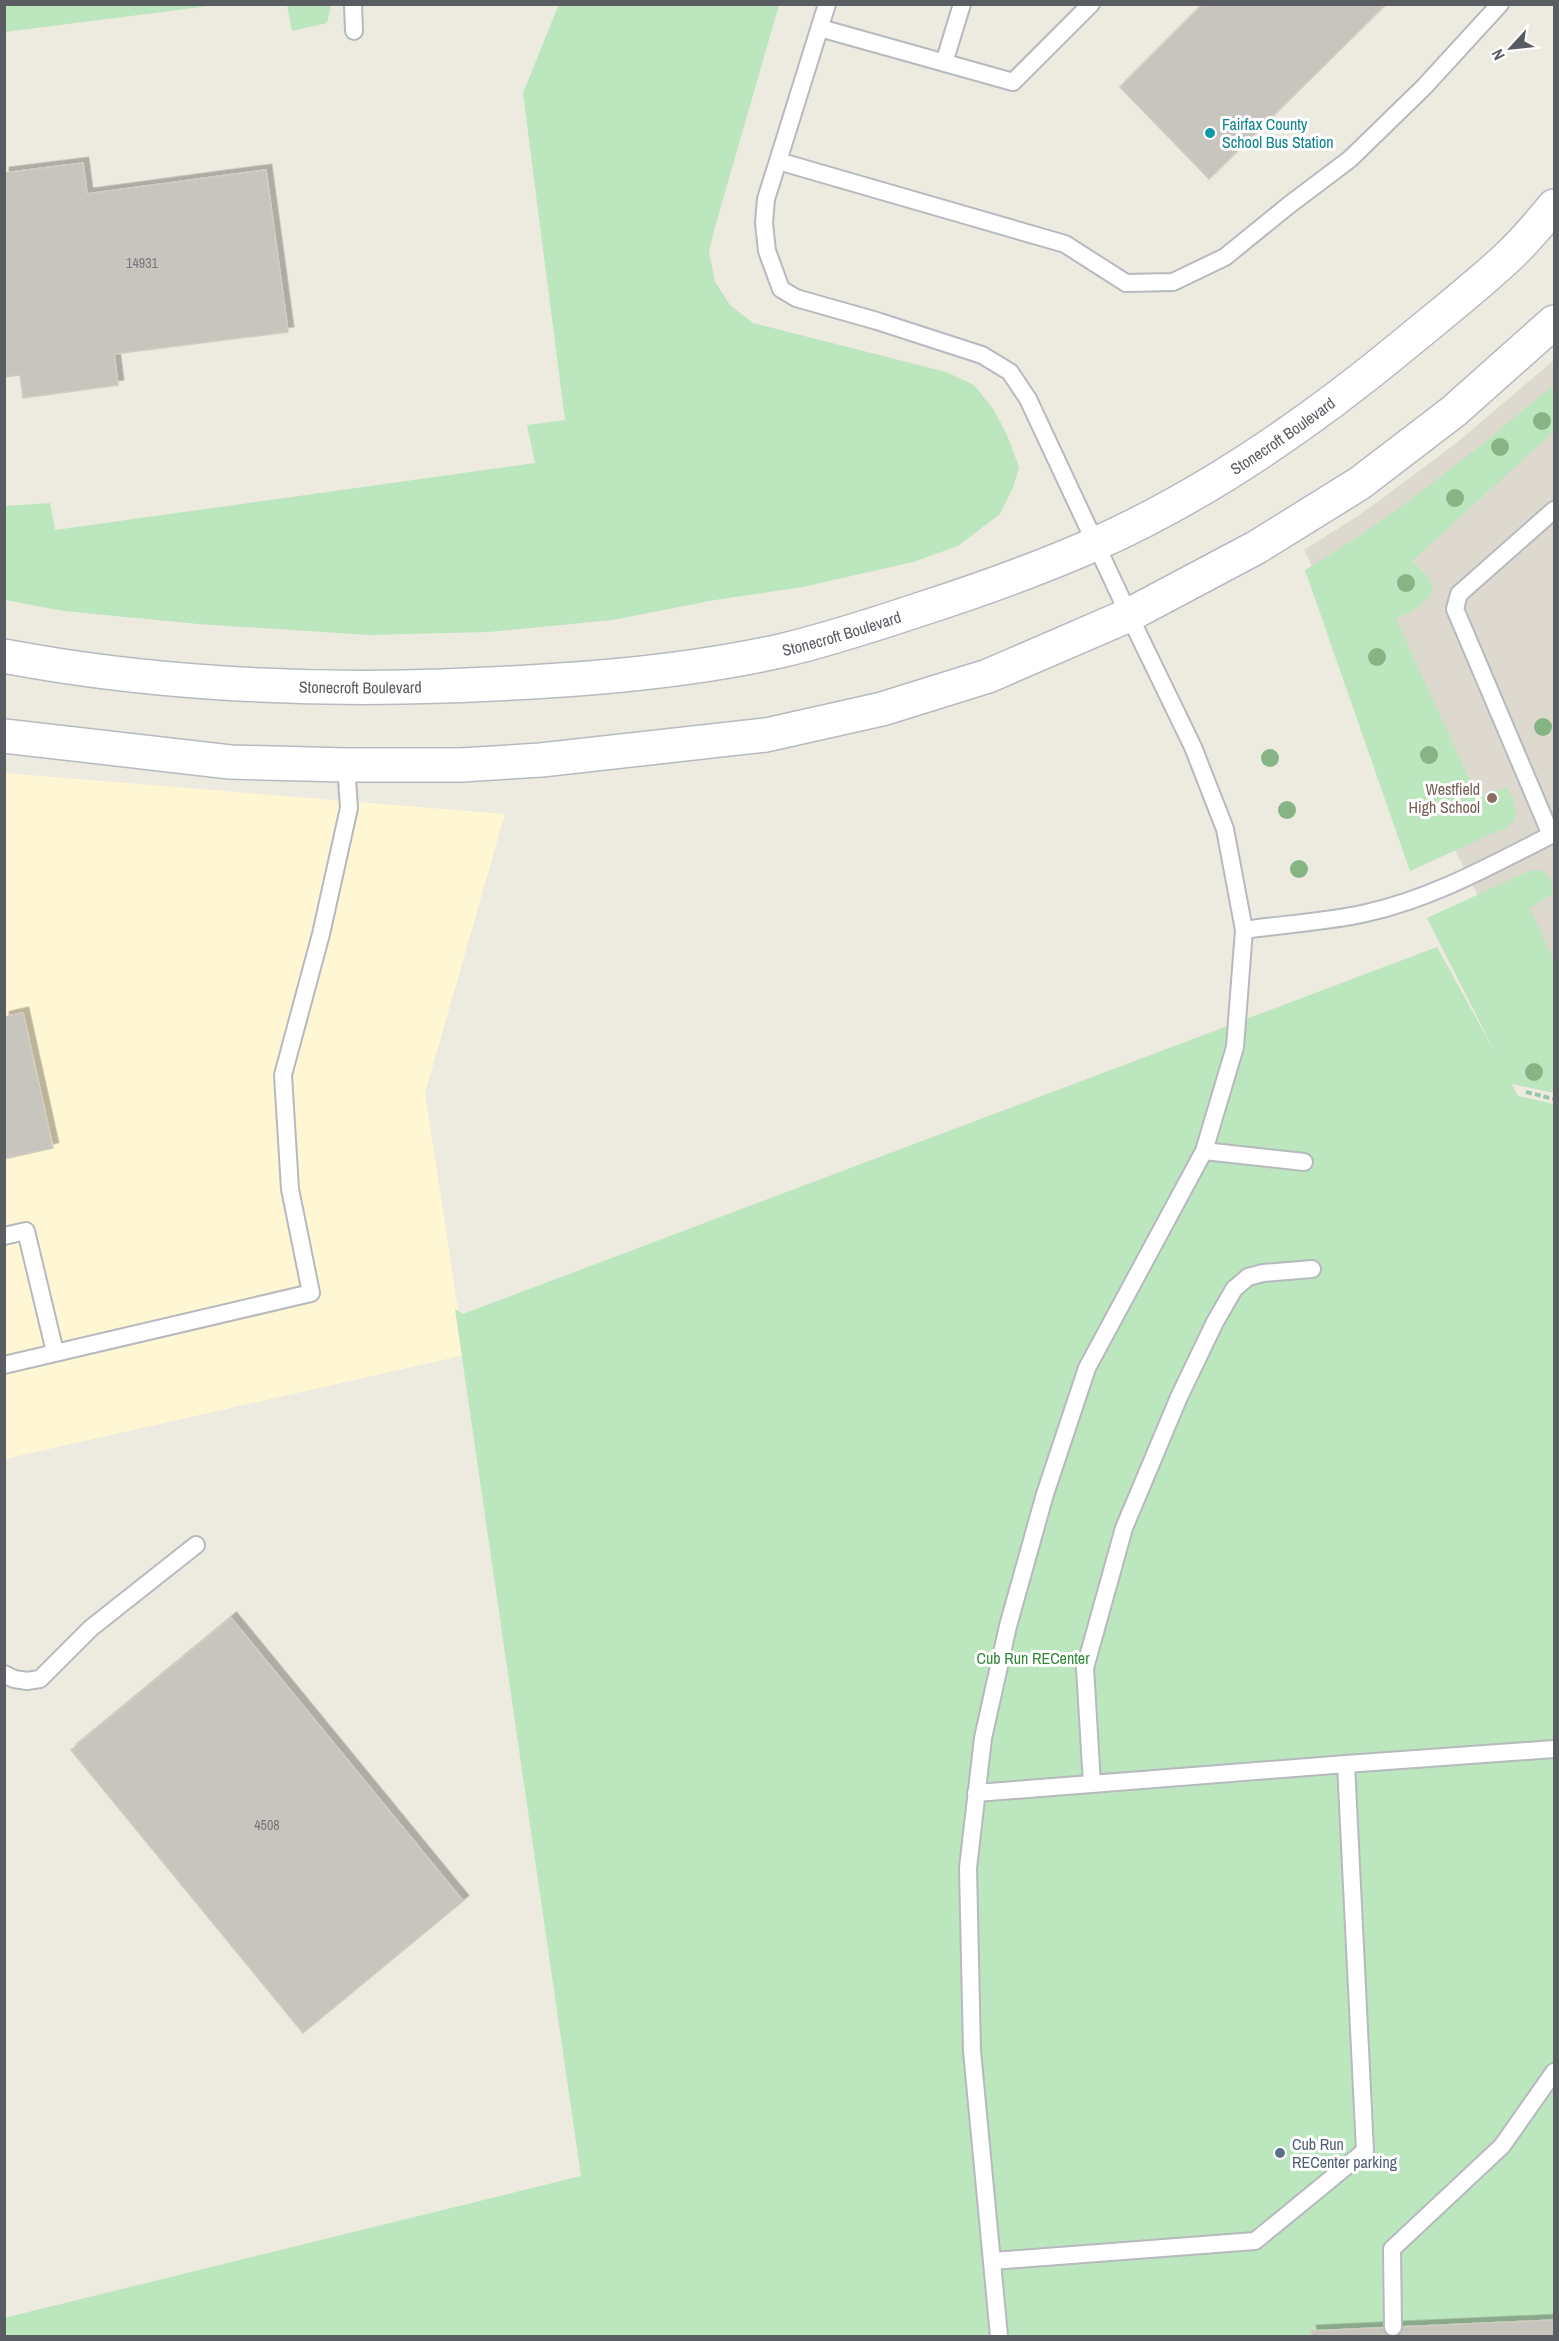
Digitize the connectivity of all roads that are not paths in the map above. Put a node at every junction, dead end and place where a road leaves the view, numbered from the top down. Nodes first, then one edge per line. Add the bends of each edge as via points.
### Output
1 (353, 4) edge
2 (827, 4) edge
3 (962, 4) edge
4 (1091, 4) edge
5 (1500, 4) edge
6 (820, 28) junction
7 (354, 31) dead end
8 (944, 63) junction
9 (778, 161) junction
10 (1554, 206) edge
11 (1554, 321) edge
12 (1554, 510) edge
13 (1095, 544) junction
14 (1129, 615) junction
15 (4, 656) edge
16 (4, 736) edge
17 (346, 765) junction
18 (1553, 839) edge
19 (1244, 930) junction
20 (1204, 1151) junction
21 (1304, 1162) dead end
22 (4, 1236) edge
23 (1312, 1269) dead end
24 (55, 1352) junction
25 (4, 1365) edge
26 (196, 1545) dead end
27 (4, 1674) edge
28 (1554, 1749) edge
29 (1346, 1764) junction
30 (1092, 1784) junction
31 (976, 1793) junction
32 (1554, 2072) edge
33 (993, 2261) junction
34 (1393, 2327) dead end
35 (999, 2337) edge

1 - 7 lane
2 - 6 lane
3 - 8 lane
4 - 8 lane via 1013,82
5 - 9 lane via 1424,87 1350,159 1225,257 1173,282 1126,283 1065,244
6 - 8 lane
6 - 9 lane
9 - 13 lane via 766,199 764,223 766,251 781,289 796,298 982,355 1010,372 1028,399
10 - 13 main road, Stonecroft Boulevard via 1510,255 1350,389 1276,442 1178,501
11 - 14 main road via 1454,411 1360,483 1257,547
12 - 18 lane via 1460,594 1455,609
13 - 14 lane
13 - 15 main road, Stonecroft Boulevard via 984,589 878,623 782,650 703,665 507,683 328,687 139,675
14 - 17 main road via 988,676 882,709 766,735 541,760
14 - 19 lane via 1193,747 1225,829
16 - 17 main road via 230,762
17 - 24 lane via 349,808 321,934 283,1075 290,1189 311,1293
18 - 19 lane via 1409,901 1366,913
19 - 20 lane via 1235,1047
20 - 21 lane
20 - 31 lane via 1087,1368 1045,1494 1008,1626 983,1738
22 - 24 lane via 26,1231
23 - 30 lane via 1263,1273 1234,1289 1179,1397 1124,1528 1085,1668
24 - 25 lane
26 - 27 lane via 91,1628 40,1679 27,1681
28 - 29 lane
29 - 30 lane
29 - 33 lane via 1365,2151 1255,2241
30 - 31 lane
31 - 33 lane via 968,1868 972,2051
32 - 34 lane via 1502,2146 1392,2248
33 - 35 lane

